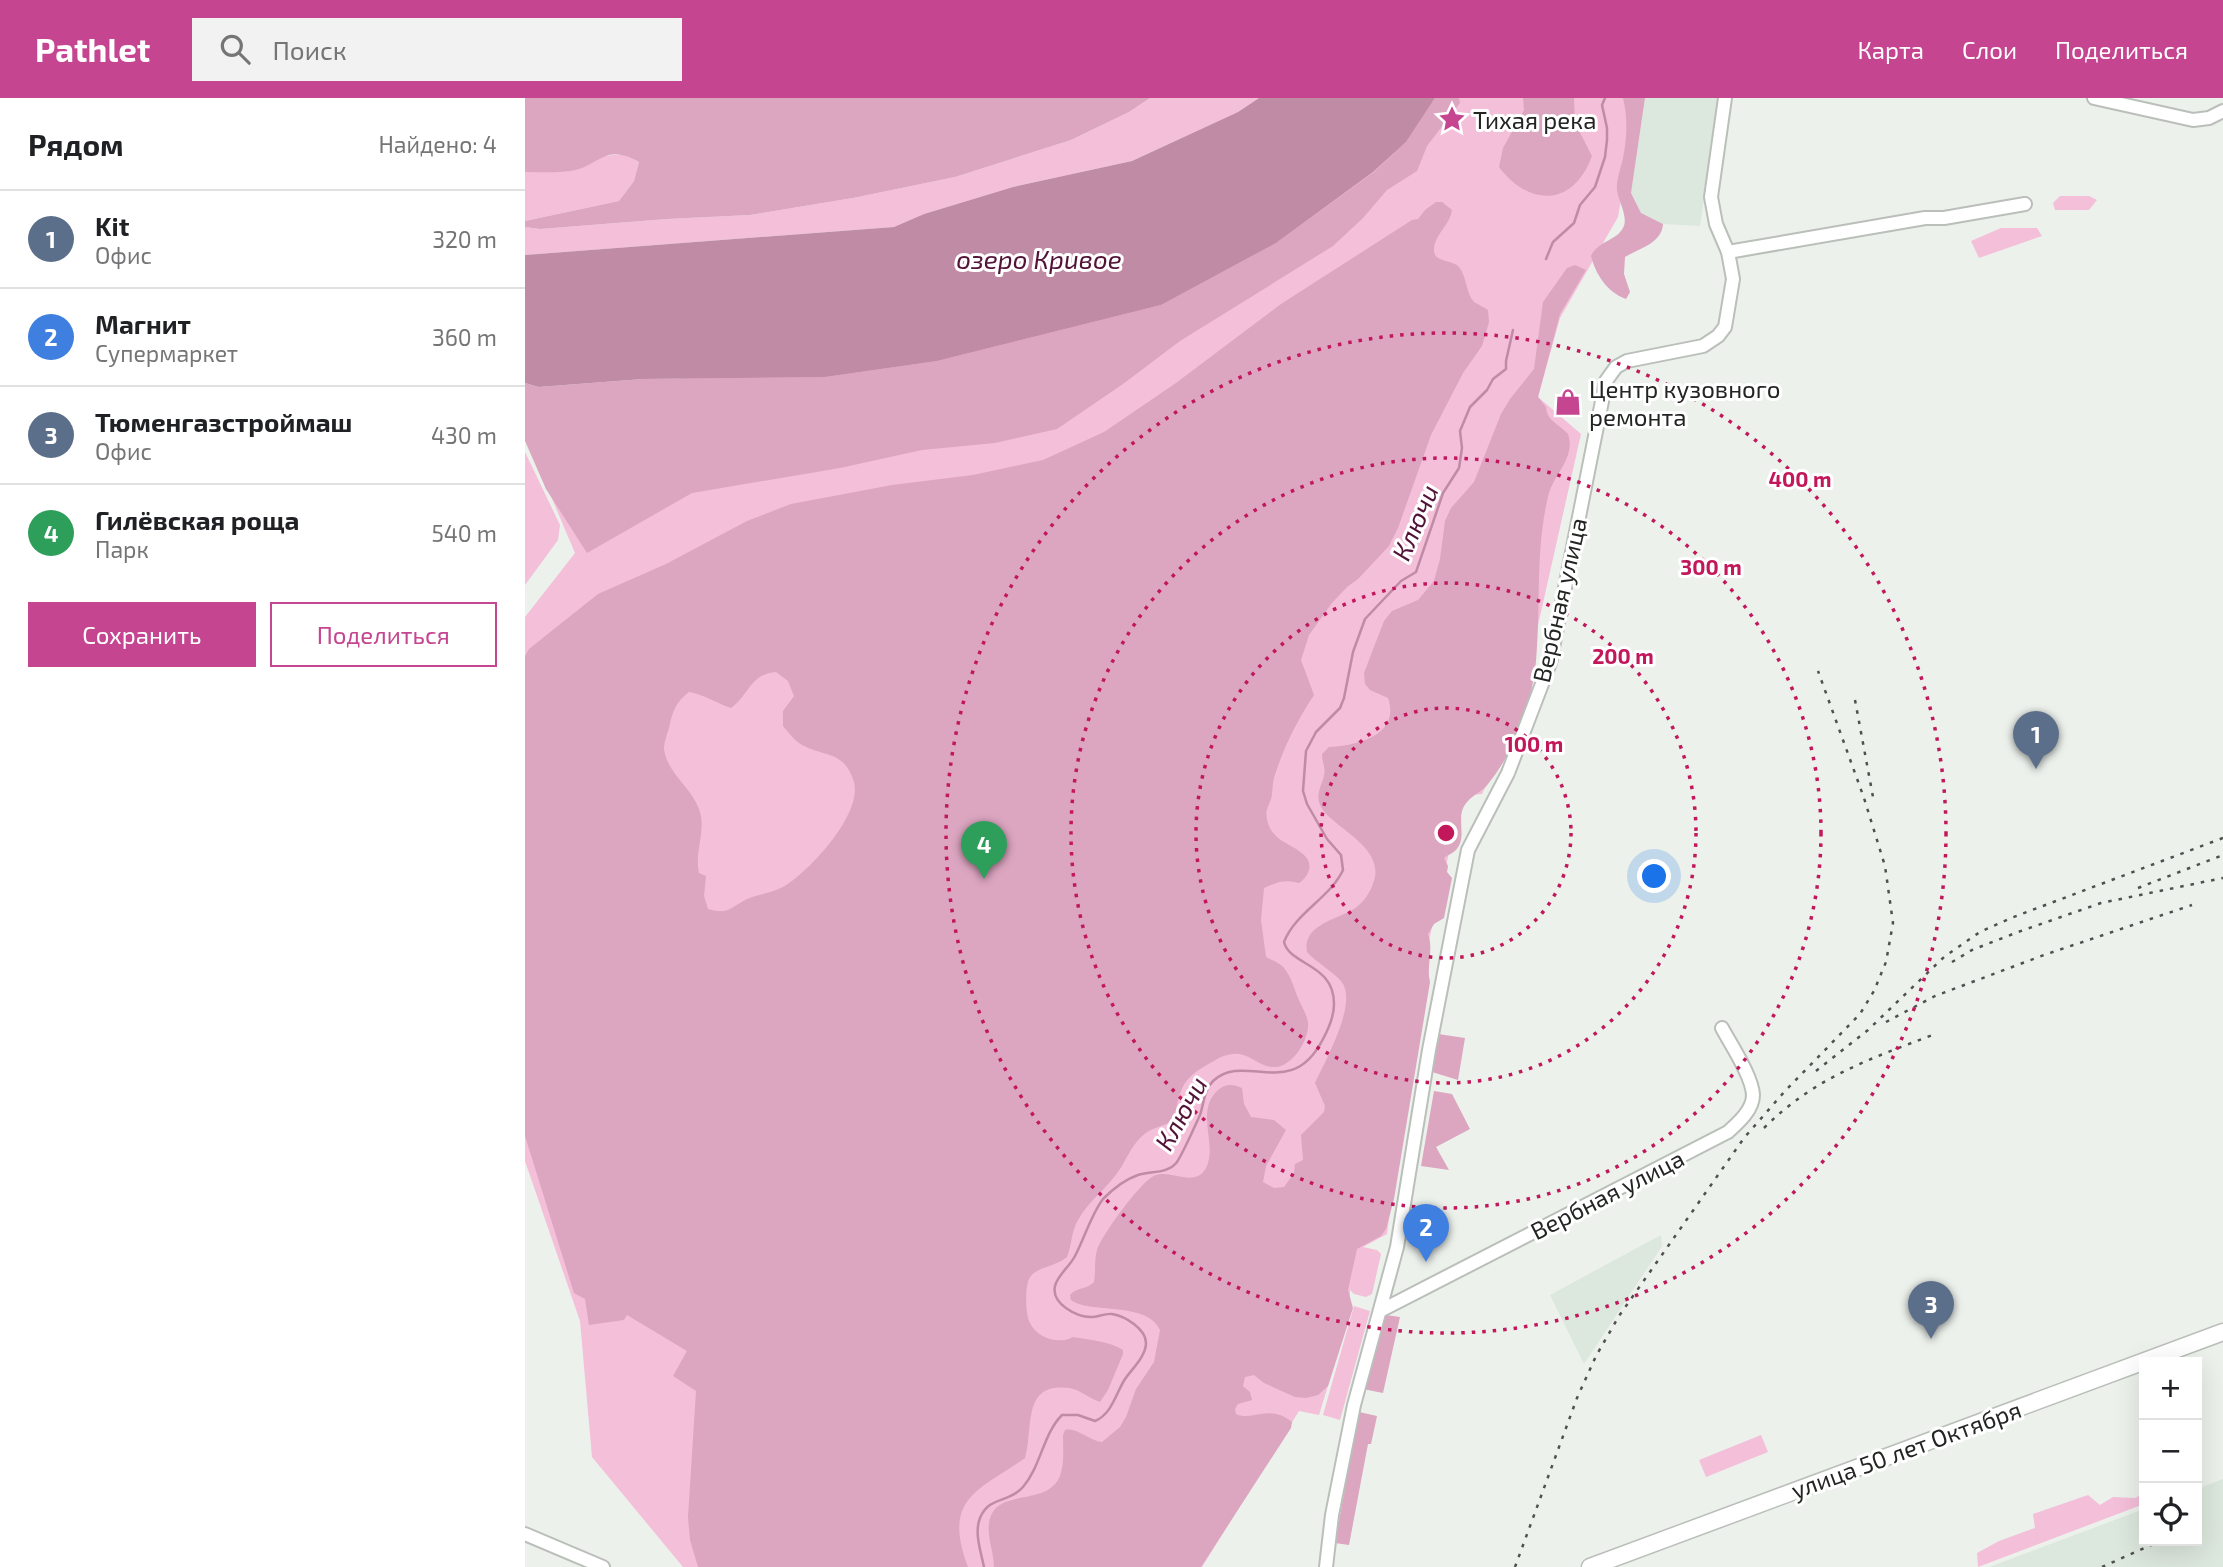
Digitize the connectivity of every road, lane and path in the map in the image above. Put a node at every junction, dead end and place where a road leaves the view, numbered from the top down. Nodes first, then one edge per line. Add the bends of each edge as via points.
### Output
1 (1725, 98) edge
2 (2094, 98) edge
3 (2223, 111) edge
4 (2025, 204) dead end
5 (1728, 252) junction
6 (1722, 1028) dead end
7 (1380, 1311) junction
8 (2223, 1332) edge
9 (525, 1534) edge
10 (603, 1567) edge
11 (1326, 1567) edge
12 (1590, 1567) edge

1 - 5 street via 1711,197
2 - 3 street via 2193,120
4 - 5 street
5 - 7 street, Вербная улица via 1731,297 1725,327 1718,337 1703,346 1627,361 1606,381 1550,663 1508,773 1468,850 1397,1247
6 - 7 street, Вербная улица via 1748,1077 1753,1097 1743,1118 1728,1132
7 - 11 street, Вербная улица via 1354,1405
8 - 12 main road, улица 50 лет Октября
9 - 10 street

